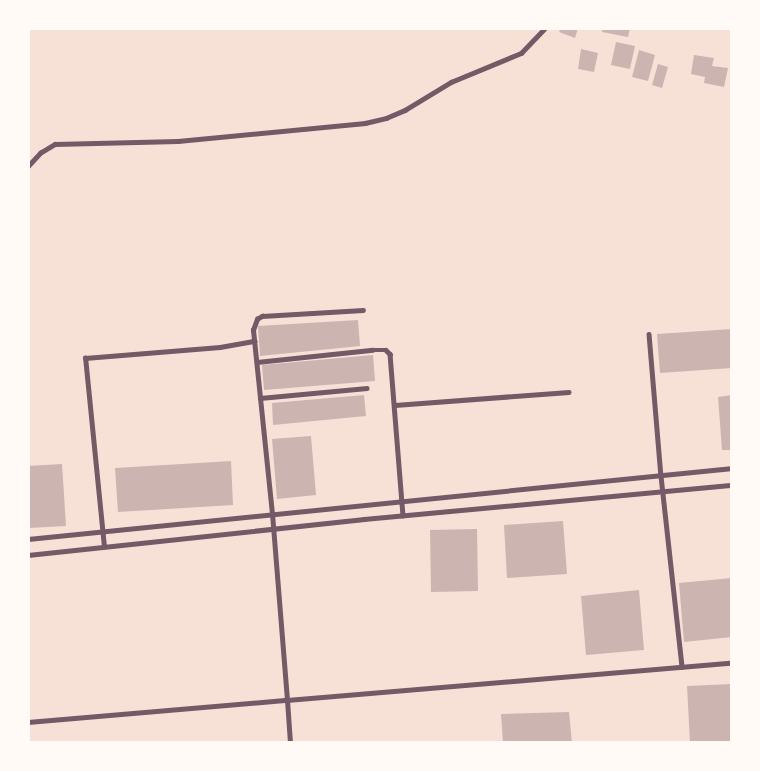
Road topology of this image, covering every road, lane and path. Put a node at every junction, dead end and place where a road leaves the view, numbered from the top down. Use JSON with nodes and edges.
{"nodes":[{"id":1,"x":544,"y":29,"type":"edge"},
{"id":2,"x":28,"y":166,"type":"edge"},
{"id":3,"x":363,"y":310,"type":"dead end"},
{"id":4,"x":649,"y":334,"type":"dead end"},
{"id":5,"x":254,"y":341,"type":"junction"},
{"id":6,"x":257,"y":362,"type":"junction"},
{"id":7,"x":367,"y":388,"type":"dead end"},
{"id":8,"x":569,"y":392,"type":"dead end"},
{"id":9,"x":260,"y":398,"type":"junction"},
{"id":10,"x":394,"y":405,"type":"junction"},
{"id":11,"x":732,"y":468,"type":"edge"},
{"id":12,"x":661,"y":476,"type":"junction"},
{"id":13,"x":732,"y":485,"type":"edge"},
{"id":14,"x":663,"y":492,"type":"junction"},
{"id":15,"x":403,"y":501,"type":"junction"},
{"id":16,"x":272,"y":514,"type":"junction"},
{"id":17,"x":403,"y":515,"type":"junction"},
{"id":18,"x":273,"y":530,"type":"junction"},
{"id":19,"x":103,"y":531,"type":"junction"},
{"id":20,"x":28,"y":538,"type":"edge"},
{"id":21,"x":104,"y":547,"type":"junction"},
{"id":22,"x":28,"y":555,"type":"edge"},
{"id":23,"x":732,"y":663,"type":"edge"},
{"id":24,"x":682,"y":667,"type":"junction"},
{"id":25,"x":287,"y":700,"type":"junction"},
{"id":26,"x":28,"y":722,"type":"edge"},
{"id":27,"x":290,"y":743,"type":"edge"}],
"edges":[{"from":1,"to":2,"type":"lane"},
{"from":3,"to":5,"type":"lane"},
{"from":4,"to":12,"type":"lane"},
{"from":5,"to":6,"type":"lane"},
{"from":5,"to":19,"type":"lane"},
{"from":6,"to":9,"type":"lane"},
{"from":6,"to":10,"type":"lane"},
{"from":7,"to":9,"type":"lane"},
{"from":8,"to":10,"type":"lane"},
{"from":9,"to":16,"type":"lane"},
{"from":10,"to":15,"type":"lane"},
{"from":11,"to":12,"type":"lane"},
{"from":12,"to":14,"type":"lane"},
{"from":12,"to":15,"type":"lane"},
{"from":13,"to":14,"type":"lane"},
{"from":14,"to":17,"type":"lane"},
{"from":14,"to":24,"type":"lane"},
{"from":15,"to":16,"type":"lane"},
{"from":15,"to":17,"type":"lane"},
{"from":16,"to":18,"type":"lane"},
{"from":16,"to":19,"type":"lane"},
{"from":17,"to":18,"type":"lane"},
{"from":18,"to":21,"type":"lane"},
{"from":18,"to":25,"type":"lane"},
{"from":19,"to":20,"type":"lane"},
{"from":19,"to":21,"type":"lane"},
{"from":21,"to":22,"type":"lane"},
{"from":23,"to":24,"type":"lane"},
{"from":24,"to":25,"type":"lane"},
{"from":25,"to":26,"type":"lane"},
{"from":25,"to":27,"type":"lane"}]}
